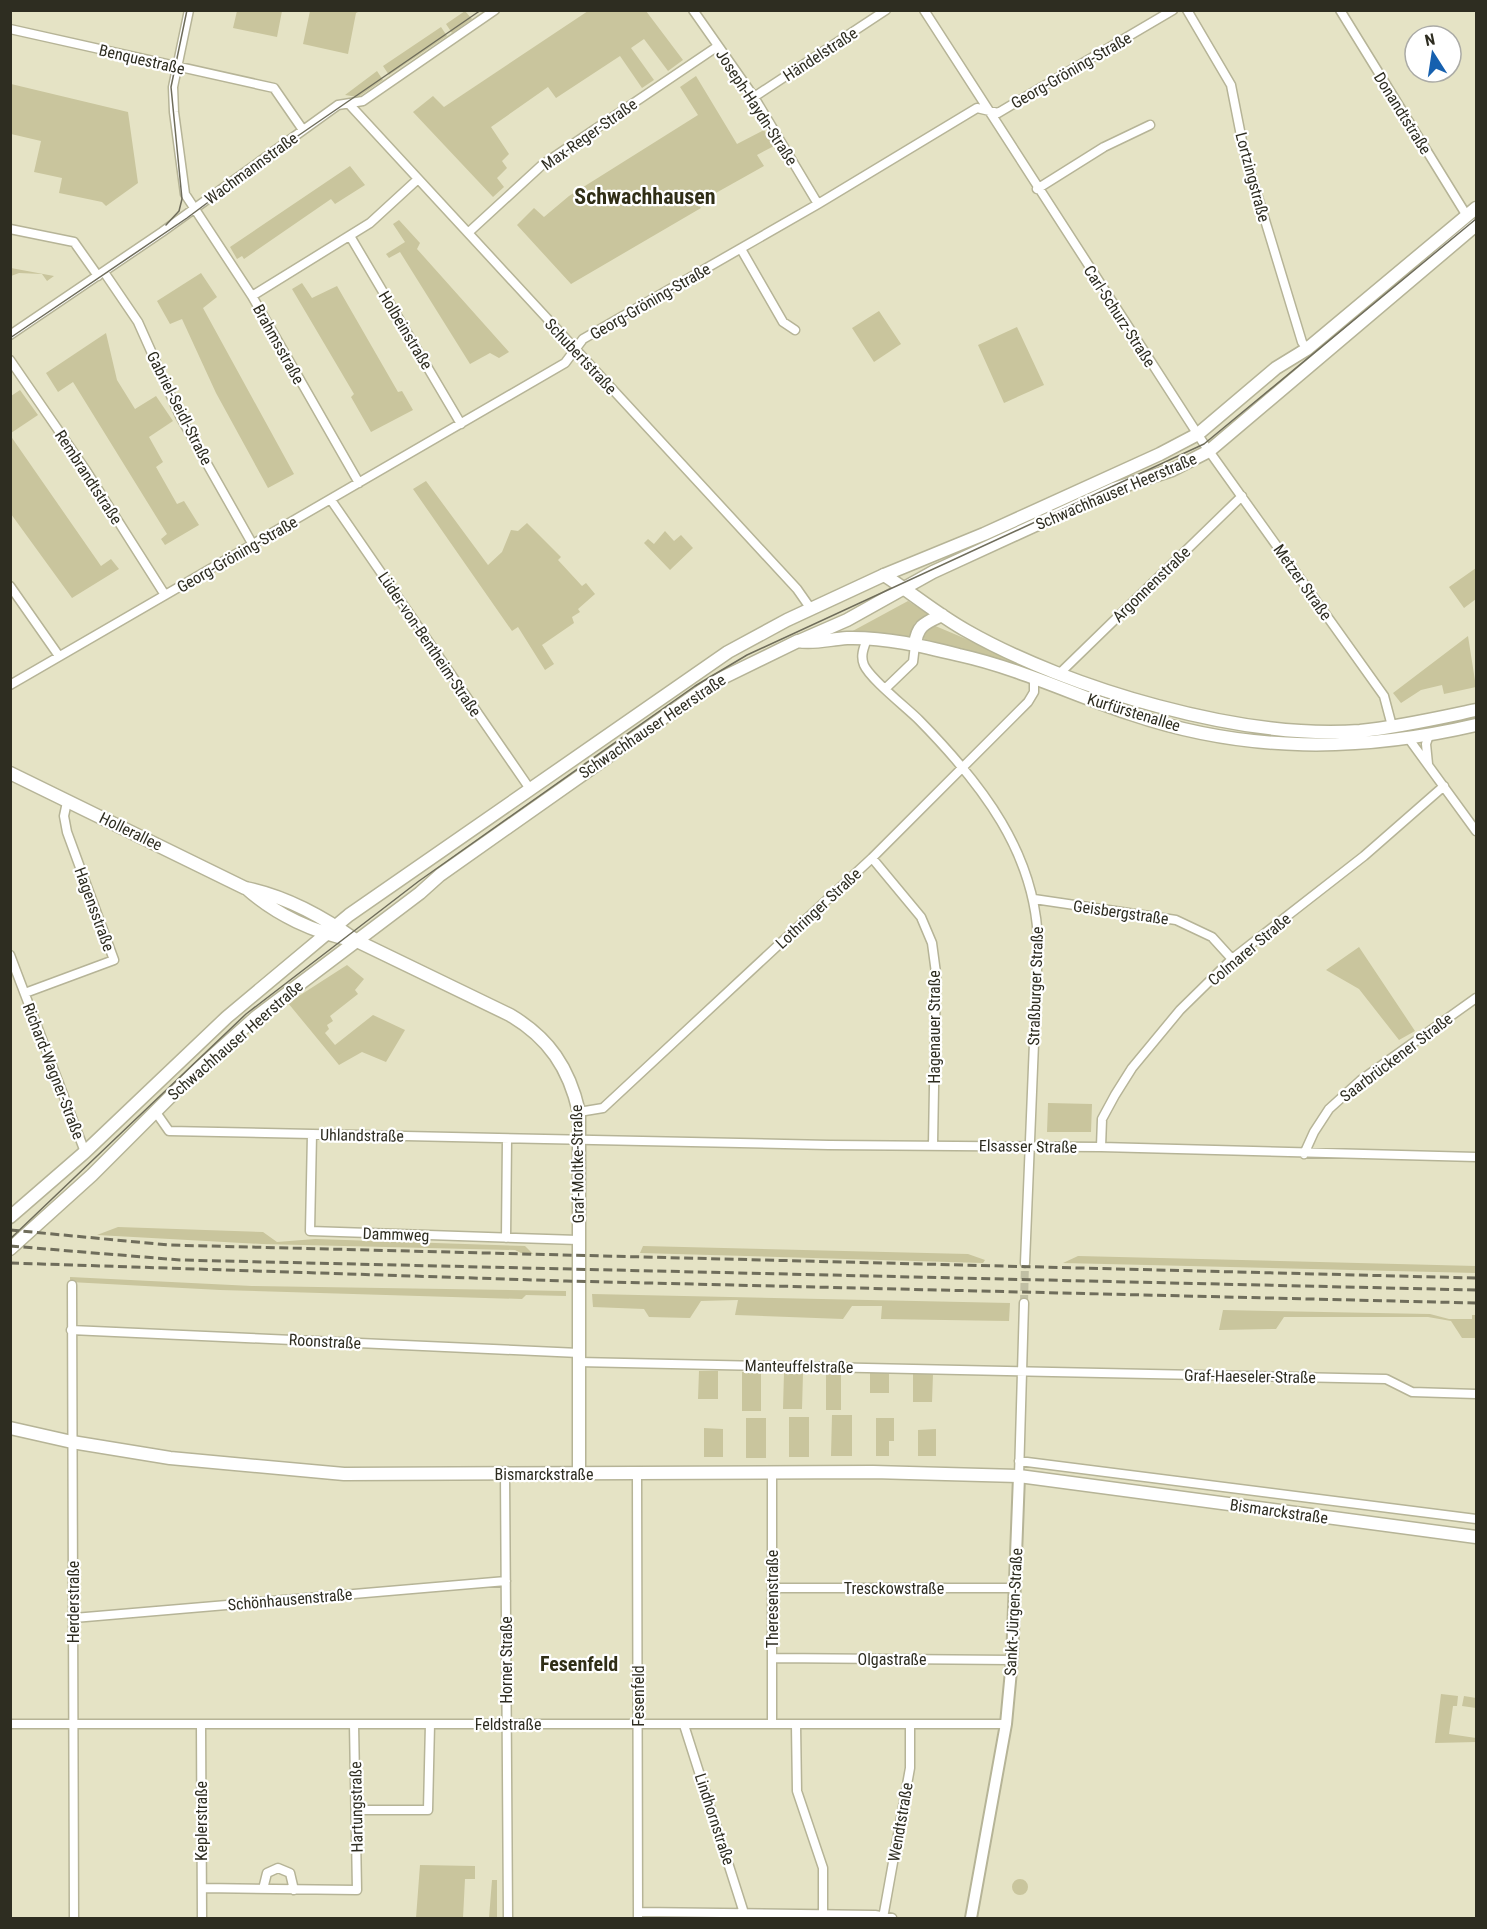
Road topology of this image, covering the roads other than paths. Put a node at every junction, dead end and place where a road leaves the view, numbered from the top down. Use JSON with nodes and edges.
{"nodes":[{"id":1,"x":189,"y":10,"type":"edge"},
{"id":2,"x":495,"y":10,"type":"edge"},
{"id":3,"x":693,"y":10,"type":"edge"},
{"id":4,"x":886,"y":10,"type":"edge"},
{"id":5,"x":924,"y":10,"type":"edge"},
{"id":6,"x":1173,"y":10,"type":"edge"},
{"id":7,"x":1187,"y":10,"type":"edge"},
{"id":8,"x":1340,"y":10,"type":"edge"},
{"id":9,"x":10,"y":29,"type":"edge"},
{"id":10,"x":718,"y":46,"type":"junction"},
{"id":11,"x":176,"y":67,"type":"junction"},
{"id":12,"x":754,"y":97,"type":"junction"},
{"id":13,"x":349,"y":104,"type":"junction"},
{"id":14,"x":987,"y":110,"type":"junction"},
{"id":15,"x":1150,"y":125,"type":"dead end"},
{"id":16,"x":303,"y":130,"type":"junction"},
{"id":17,"x":418,"y":179,"type":"junction"},
{"id":18,"x":1037,"y":189,"type":"junction"},
{"id":19,"x":818,"y":204,"type":"junction"},
{"id":20,"x":195,"y":209,"type":"junction"},
{"id":21,"x":1472,"y":212,"type":"edge"},
{"id":22,"x":1476,"y":228,"type":"edge"},
{"id":23,"x":10,"y":229,"type":"edge"},
{"id":24,"x":469,"y":232,"type":"junction"},
{"id":25,"x":350,"y":236,"type":"junction"},
{"id":26,"x":741,"y":249,"type":"junction"},
{"id":27,"x":101,"y":274,"type":"junction"},
{"id":28,"x":252,"y":296,"type":"junction"},
{"id":29,"x":795,"y":330,"type":"dead end"},
{"id":30,"x":10,"y":335,"type":"edge"},
{"id":31,"x":1307,"y":349,"type":"junction"},
{"id":32,"x":575,"y":351,"type":"junction"},
{"id":33,"x":10,"y":360,"type":"edge"},
{"id":34,"x":461,"y":424,"type":"junction"},
{"id":35,"x":1203,"y":442,"type":"junction"},
{"id":36,"x":359,"y":483,"type":"junction"},
{"id":37,"x":1242,"y":496,"type":"junction"},
{"id":38,"x":331,"y":500,"type":"junction"},
{"id":39,"x":253,"y":544,"type":"junction"},
{"id":40,"x":884,"y":575,"type":"junction"},
{"id":41,"x":10,"y":586,"type":"edge"},
{"id":42,"x":904,"y":589,"type":"junction"},
{"id":43,"x":165,"y":595,"type":"junction"},
{"id":44,"x":811,"y":609,"type":"junction"},
{"id":45,"x":942,"y":615,"type":"junction"},
{"id":46,"x":867,"y":639,"type":"junction"},
{"id":47,"x":798,"y":641,"type":"junction"},
{"id":48,"x":915,"y":645,"type":"junction"},
{"id":49,"x":59,"y":656,"type":"junction"},
{"id":50,"x":1060,"y":673,"type":"junction"},
{"id":51,"x":1034,"y":679,"type":"junction"},
{"id":52,"x":10,"y":685,"type":"edge"},
{"id":53,"x":886,"y":688,"type":"junction"},
{"id":54,"x":1476,"y":710,"type":"edge"},
{"id":55,"x":1476,"y":725,"type":"edge"},
{"id":56,"x":1392,"y":726,"type":"junction"},
{"id":57,"x":1429,"y":735,"type":"junction"},
{"id":58,"x":1409,"y":739,"type":"junction"},
{"id":59,"x":1428,"y":764,"type":"junction"},
{"id":60,"x":964,"y":769,"type":"junction"},
{"id":61,"x":12,"y":774,"type":"edge"},
{"id":62,"x":1444,"y":786,"type":"junction"},
{"id":63,"x":530,"y":789,"type":"junction"},
{"id":64,"x":67,"y":802,"type":"junction"},
{"id":65,"x":1476,"y":831,"type":"edge"},
{"id":66,"x":872,"y":858,"type":"junction"},
{"id":67,"x":245,"y":888,"type":"junction"},
{"id":68,"x":1034,"y":899,"type":"junction"},
{"id":69,"x":336,"y":926,"type":"junction"},
{"id":70,"x":324,"y":934,"type":"junction"},
{"id":71,"x":357,"y":941,"type":"junction"},
{"id":72,"x":10,"y":955,"type":"edge"},
{"id":73,"x":1232,"y":959,"type":"junction"},
{"id":74,"x":25,"y":993,"type":"junction"},
{"id":75,"x":1476,"y":998,"type":"edge"},
{"id":76,"x":154,"y":1111,"type":"junction"},
{"id":77,"x":579,"y":1112,"type":"junction"},
{"id":78,"x":312,"y":1134,"type":"junction"},
{"id":79,"x":507,"y":1139,"type":"junction"},
{"id":80,"x":579,"y":1140,"type":"junction"},
{"id":81,"x":933,"y":1145,"type":"junction"},
{"id":82,"x":1029,"y":1147,"type":"junction"},
{"id":83,"x":1101,"y":1147,"type":"junction"},
{"id":84,"x":85,"y":1152,"type":"junction"},
{"id":85,"x":1304,"y":1154,"type":"junction"},
{"id":86,"x":1476,"y":1157,"type":"edge"},
{"id":87,"x":11,"y":1214,"type":"edge"},
{"id":88,"x":506,"y":1238,"type":"junction"},
{"id":89,"x":578,"y":1240,"type":"junction"},
{"id":90,"x":10,"y":1249,"type":"edge"},
{"id":91,"x":1025,"y":1263,"type":"tunnel mouth"},
{"id":92,"x":72,"y":1285,"type":"dead end"},
{"id":93,"x":1023,"y":1303,"type":"tunnel mouth"},
{"id":94,"x":71,"y":1330,"type":"junction"},
{"id":95,"x":578,"y":1357,"type":"junction"},
{"id":96,"x":1021,"y":1371,"type":"junction"},
{"id":97,"x":1476,"y":1394,"type":"edge"},
{"id":98,"x":10,"y":1428,"type":"edge"},
{"id":99,"x":72,"y":1442,"type":"junction"},
{"id":100,"x":1019,"y":1461,"type":"junction"},
{"id":101,"x":1103,"y":1471,"type":"junction"},
{"id":102,"x":637,"y":1473,"type":"junction"},
{"id":103,"x":772,"y":1473,"type":"junction"},
{"id":104,"x":505,"y":1474,"type":"junction"},
{"id":105,"x":579,"y":1474,"type":"junction"},
{"id":106,"x":1019,"y":1476,"type":"junction"},
{"id":107,"x":1081,"y":1484,"type":"junction"},
{"id":108,"x":1476,"y":1519,"type":"edge"},
{"id":109,"x":1476,"y":1537,"type":"edge"},
{"id":110,"x":506,"y":1581,"type":"junction"},
{"id":111,"x":772,"y":1588,"type":"junction"},
{"id":112,"x":1015,"y":1588,"type":"junction"},
{"id":113,"x":74,"y":1618,"type":"junction"},
{"id":114,"x":773,"y":1658,"type":"junction"},
{"id":115,"x":1012,"y":1660,"type":"junction"},
{"id":116,"x":10,"y":1724,"type":"edge"},
{"id":117,"x":72,"y":1724,"type":"junction"},
{"id":118,"x":201,"y":1724,"type":"junction"},
{"id":119,"x":354,"y":1724,"type":"junction"},
{"id":120,"x":430,"y":1724,"type":"junction"},
{"id":121,"x":507,"y":1724,"type":"junction"},
{"id":122,"x":638,"y":1724,"type":"junction"},
{"id":123,"x":772,"y":1724,"type":"junction"},
{"id":124,"x":910,"y":1724,"type":"junction"},
{"id":125,"x":1006,"y":1724,"type":"junction"},
{"id":126,"x":684,"y":1725,"type":"junction"},
{"id":127,"x":796,"y":1725,"type":"junction"},
{"id":128,"x":356,"y":1810,"type":"junction"},
{"id":129,"x":202,"y":1888,"type":"junction"},
{"id":130,"x":264,"y":1889,"type":"junction"},
{"id":131,"x":294,"y":1890,"type":"junction"},
{"id":132,"x":744,"y":1913,"type":"junction"},
{"id":133,"x":823,"y":1914,"type":"junction"},
{"id":134,"x":638,"y":1915,"type":"edge"},
{"id":135,"x":74,"y":1918,"type":"edge"},
{"id":136,"x":202,"y":1918,"type":"edge"},
{"id":137,"x":508,"y":1918,"type":"edge"},
{"id":138,"x":886,"y":1918,"type":"edge"},
{"id":139,"x":971,"y":1918,"type":"edge"}],
"edges":[{"from":1,"to":11,"type":"street","name":"Brahmsstraße"},
{"from":2,"to":13,"type":"street","name":"Wachmannstraße"},
{"from":3,"to":10,"type":"street","name":"Joseph-Haydn-Straße"},
{"from":4,"to":12,"type":"street","name":"Händelstraße"},
{"from":5,"to":14,"type":"street","name":"Carl-Schurz-Straße"},
{"from":6,"to":14,"type":"street","name":"Georg-Gröning-Straße"},
{"from":7,"to":31,"type":"street","name":"Lortzingstraße"},
{"from":8,"to":21,"type":"street","name":"Donandtstraße"},
{"from":9,"to":11,"type":"street","name":"Benquestraße"},
{"from":10,"to":12,"type":"street","name":"Joseph-Haydn-Straße"},
{"from":10,"to":24,"type":"street","name":"Max-Reger-Straße"},
{"from":11,"to":16,"type":"street","name":"Benquestraße"},
{"from":11,"to":20,"type":"street","name":"Brahmsstraße"},
{"from":12,"to":19,"type":"street","name":"Joseph-Haydn-Straße"},
{"from":13,"to":16,"type":"street","name":"Wachmannstraße"},
{"from":13,"to":17,"type":"street","name":"Schubertstraße"},
{"from":14,"to":18,"type":"street","name":"Carl-Schurz-Straße"},
{"from":14,"to":19,"type":"street","name":"Georg-Gröning-Straße"},
{"from":15,"to":18,"type":"street"},
{"from":16,"to":20,"type":"street","name":"Wachmannstraße"},
{"from":17,"to":24,"type":"street","name":"Schubertstraße"},
{"from":17,"to":25,"type":"street"},
{"from":18,"to":35,"type":"street","name":"Carl-Schurz-Straße"},
{"from":19,"to":26,"type":"street","name":"Georg-Gröning-Straße"},
{"from":20,"to":27,"type":"street","name":"Wachmannstraße"},
{"from":20,"to":28,"type":"street","name":"Brahmsstraße"},
{"from":21,"to":31,"type":"main road","name":"Schwachhauser Heerstraße"},
{"from":22,"to":35,"type":"main road","name":"Schwachhauser Heerstraße"},
{"from":23,"to":27,"type":"street","name":"Gabriel-Seidl-Straße"},
{"from":24,"to":32,"type":"street","name":"Schubertstraße"},
{"from":25,"to":28,"type":"street"},
{"from":25,"to":34,"type":"street","name":"Holbeinstraße"},
{"from":26,"to":29,"type":"street"},
{"from":26,"to":32,"type":"street","name":"Georg-Gröning-Straße"},
{"from":27,"to":30,"type":"street","name":"Wachmannstraße"},
{"from":27,"to":39,"type":"street","name":"Gabriel-Seidl-Straße"},
{"from":28,"to":36,"type":"street","name":"Brahmsstraße"},
{"from":31,"to":35,"type":"main road","name":"Schwachhauser Heerstraße"},
{"from":32,"to":34,"type":"street","name":"Georg-Gröning-Straße"},
{"from":32,"to":44,"type":"street","name":"Schubertstraße"},
{"from":33,"to":43,"type":"street","name":"Rembrandtstraße"},
{"from":34,"to":36,"type":"street","name":"Georg-Gröning-Straße"},
{"from":35,"to":37,"type":"street","name":"Metzer Straße"},
{"from":35,"to":40,"type":"main road","name":"Schwachhauser Heerstraße"},
{"from":35,"to":42,"type":"main road","name":"Schwachhauser Heerstraße"},
{"from":36,"to":38,"type":"street","name":"Georg-Gröning-Straße"},
{"from":37,"to":50,"type":"street","name":"Argonnenstraße"},
{"from":37,"to":56,"type":"street","name":"Metzer Straße"},
{"from":38,"to":39,"type":"street","name":"Georg-Gröning-Straße"},
{"from":38,"to":63,"type":"street","name":"Lüder-von-Bentheim-Straße"},
{"from":39,"to":43,"type":"street","name":"Georg-Gröning-Straße"},
{"from":40,"to":42,"type":"main road","name":"Kurfürstenallee"},
{"from":40,"to":44,"type":"main road","name":"Schwachhauser Heerstraße"},
{"from":41,"to":49,"type":"street"},
{"from":42,"to":45,"type":"main road","name":"Kurfürstenallee"},
{"from":42,"to":47,"type":"main road","name":"Schwachhauser Heerstraße"},
{"from":43,"to":49,"type":"street","name":"Georg-Gröning-Straße"},
{"from":44,"to":63,"type":"main road","name":"Schwachhauser Heerstraße"},
{"from":45,"to":48,"type":"main road"},
{"from":45,"to":50,"type":"main road","name":"Kurfürstenallee"},
{"from":46,"to":47,"type":"main road","name":"Kurfürstenallee"},
{"from":46,"to":48,"type":"main road","name":"Kurfürstenallee"},
{"from":46,"to":53,"type":"street","name":"Straßburger Straße"},
{"from":47,"to":71,"type":"main road","name":"Schwachhauser Heerstraße"},
{"from":48,"to":51,"type":"main road","name":"Kurfürstenallee"},
{"from":48,"to":53,"type":"street"},
{"from":49,"to":52,"type":"street","name":"Georg-Gröning-Straße"},
{"from":50,"to":56,"type":"main road","name":"Kurfürstenallee"},
{"from":51,"to":58,"type":"main road","name":"Kurfürstenallee"},
{"from":51,"to":60,"type":"street","name":"Lothringer Straße"},
{"from":53,"to":60,"type":"street","name":"Straßburger Straße"},
{"from":54,"to":56,"type":"main road","name":"Kurfürstenallee"},
{"from":55,"to":57,"type":"main road","name":"Kurfürstenallee"},
{"from":57,"to":58,"type":"main road","name":"Kurfürstenallee"},
{"from":57,"to":59,"type":"street"},
{"from":58,"to":59,"type":"street"},
{"from":59,"to":62,"type":"street"},
{"from":60,"to":66,"type":"street","name":"Lothringer Straße"},
{"from":60,"to":68,"type":"street","name":"Straßburger Straße"},
{"from":61,"to":64,"type":"main road","name":"Hollerallee"},
{"from":62,"to":65,"type":"street"},
{"from":62,"to":73,"type":"street","name":"Colmarer Straße"},
{"from":63,"to":69,"type":"main road","name":"Schwachhauser Heerstraße"},
{"from":64,"to":67,"type":"main road","name":"Hollerallee"},
{"from":64,"to":74,"type":"street","name":"Hagensstraße"},
{"from":66,"to":77,"type":"street","name":"Lothringer Straße"},
{"from":66,"to":81,"type":"street","name":"Hagenauer Straße"},
{"from":67,"to":69,"type":"main road","name":"Hollerallee"},
{"from":67,"to":70,"type":"main road","name":"Hollerallee"},
{"from":68,"to":73,"type":"street","name":"Geisbergstraße"},
{"from":68,"to":82,"type":"street","name":"Straßburger Straße"},
{"from":69,"to":70,"type":"main road","name":"Schwachhauser Heerstraße"},
{"from":69,"to":71,"type":"main road","name":"Hollerallee"},
{"from":70,"to":71,"type":"main road","name":"Hollerallee"},
{"from":70,"to":84,"type":"main road","name":"Schwachhauser Heerstraße"},
{"from":71,"to":76,"type":"main road","name":"Schwachhauser Heerstraße"},
{"from":71,"to":77,"type":"main road","name":"Graf-Moltke-Straße"},
{"from":72,"to":74,"type":"street","name":"Richard-Wagner-Straße"},
{"from":73,"to":83,"type":"street","name":"Colmarer Straße"},
{"from":74,"to":84,"type":"street","name":"Richard-Wagner-Straße"},
{"from":75,"to":85,"type":"street","name":"Saarbrückener Straße"},
{"from":76,"to":78,"type":"street","name":"Uhlandstraße"},
{"from":76,"to":90,"type":"main road","name":"Schwachhauser Heerstraße"},
{"from":77,"to":80,"type":"main road","name":"Graf-Moltke-Straße"},
{"from":78,"to":79,"type":"street","name":"Uhlandstraße"},
{"from":78,"to":88,"type":"street","name":"Dammweg"},
{"from":79,"to":80,"type":"street","name":"Uhlandstraße"},
{"from":79,"to":88,"type":"street"},
{"from":80,"to":81,"type":"street","name":"Elsasser Straße"},
{"from":80,"to":89,"type":"main road","name":"Graf-Moltke-Straße"},
{"from":81,"to":82,"type":"street","name":"Elsasser Straße"},
{"from":82,"to":83,"type":"street","name":"Elsasser Straße"},
{"from":82,"to":91,"type":"street","name":"Straßburger Straße"},
{"from":83,"to":85,"type":"street","name":"Elsasser Straße"},
{"from":84,"to":87,"type":"main road","name":"Schwachhauser Heerstraße"},
{"from":85,"to":86,"type":"street","name":"Elsasser Straße"},
{"from":88,"to":89,"type":"street","name":"Dammweg"},
{"from":89,"to":95,"type":"main road","name":"Graf-Moltke-Straße"},
{"from":92,"to":94,"type":"street","name":"Herderstraße"},
{"from":93,"to":96,"type":"street","name":"Sankt-Jürgen-Straße"},
{"from":94,"to":95,"type":"street","name":"Roonstraße"},
{"from":94,"to":99,"type":"street","name":"Herderstraße"},
{"from":95,"to":96,"type":"street","name":"Manteuffelstraße"},
{"from":95,"to":105,"type":"main road","name":"Graf-Moltke-Straße"},
{"from":96,"to":97,"type":"street","name":"Graf-Haeseler-Straße"},
{"from":96,"to":100,"type":"street","name":"Sankt-Jürgen-Straße"},
{"from":98,"to":99,"type":"main road","name":"Bismarckstraße"},
{"from":99,"to":104,"type":"main road","name":"Bismarckstraße"},
{"from":99,"to":113,"type":"street","name":"Herderstraße"},
{"from":100,"to":101,"type":"street","name":"Bismarckstraße"},
{"from":100,"to":106,"type":"street","name":"Sankt-Jürgen-Straße"},
{"from":101,"to":107,"type":"street"},
{"from":101,"to":108,"type":"street","name":"Bismarckstraße"},
{"from":102,"to":103,"type":"main road","name":"Bismarckstraße"},
{"from":102,"to":105,"type":"main road","name":"Bismarckstraße"},
{"from":102,"to":122,"type":"street","name":"Fesenfeld"},
{"from":103,"to":106,"type":"main road","name":"Bismarckstraße"},
{"from":103,"to":111,"type":"street","name":"Theresenstraße"},
{"from":104,"to":105,"type":"main road","name":"Bismarckstraße"},
{"from":104,"to":110,"type":"street","name":"Horner Straße"},
{"from":106,"to":107,"type":"main road","name":"Bismarckstraße"},
{"from":106,"to":112,"type":"street","name":"Sankt-Jürgen-Straße"},
{"from":107,"to":109,"type":"main road","name":"Bismarckstraße"},
{"from":110,"to":113,"type":"street","name":"Schönhausenstraße"},
{"from":110,"to":121,"type":"street","name":"Horner Straße"},
{"from":111,"to":112,"type":"street","name":"Tresckowstraße"},
{"from":111,"to":114,"type":"street","name":"Theresenstraße"},
{"from":112,"to":115,"type":"street","name":"Sankt-Jürgen-Straße"},
{"from":113,"to":117,"type":"street","name":"Herderstraße"},
{"from":114,"to":115,"type":"street","name":"Olgastraße"},
{"from":114,"to":123,"type":"street","name":"Theresenstraße"},
{"from":115,"to":125,"type":"street","name":"Sankt-Jürgen-Straße"},
{"from":116,"to":117,"type":"street","name":"Feldstraße"},
{"from":117,"to":118,"type":"street","name":"Feldstraße"},
{"from":117,"to":135,"type":"street","name":"Herderstraße"},
{"from":118,"to":119,"type":"street","name":"Feldstraße"},
{"from":118,"to":129,"type":"street","name":"Keplerstraße"},
{"from":119,"to":120,"type":"street","name":"Feldstraße"},
{"from":119,"to":128,"type":"street","name":"Hartungstraße"},
{"from":120,"to":121,"type":"street","name":"Feldstraße"},
{"from":120,"to":128,"type":"street"},
{"from":121,"to":122,"type":"street","name":"Feldstraße"},
{"from":121,"to":137,"type":"street","name":"Horner Straße"},
{"from":122,"to":126,"type":"street","name":"Feldstraße"},
{"from":122,"to":134,"type":"street","name":"Fesenfeld"},
{"from":123,"to":126,"type":"street","name":"Feldstraße"},
{"from":123,"to":127,"type":"street","name":"Feldstraße"},
{"from":124,"to":125,"type":"street","name":"Feldstraße"},
{"from":124,"to":127,"type":"street","name":"Feldstraße"},
{"from":124,"to":138,"type":"street","name":"Wendtstraße"},
{"from":125,"to":139,"type":"street","name":"Sankt-Jürgen-Straße"},
{"from":126,"to":132,"type":"street","name":"Lindhornstraße"},
{"from":127,"to":133,"type":"street"},
{"from":128,"to":131,"type":"street","name":"Hartungstraße"},
{"from":129,"to":130,"type":"street"},
{"from":129,"to":136,"type":"street","name":"Keplerstraße"},
{"from":130,"to":131,"type":"street"},
{"from":130,"to":131,"type":"street"},
{"from":132,"to":133,"type":"street"},
{"from":132,"to":134,"type":"street"},
{"from":133,"to":138,"type":"street"}]}
